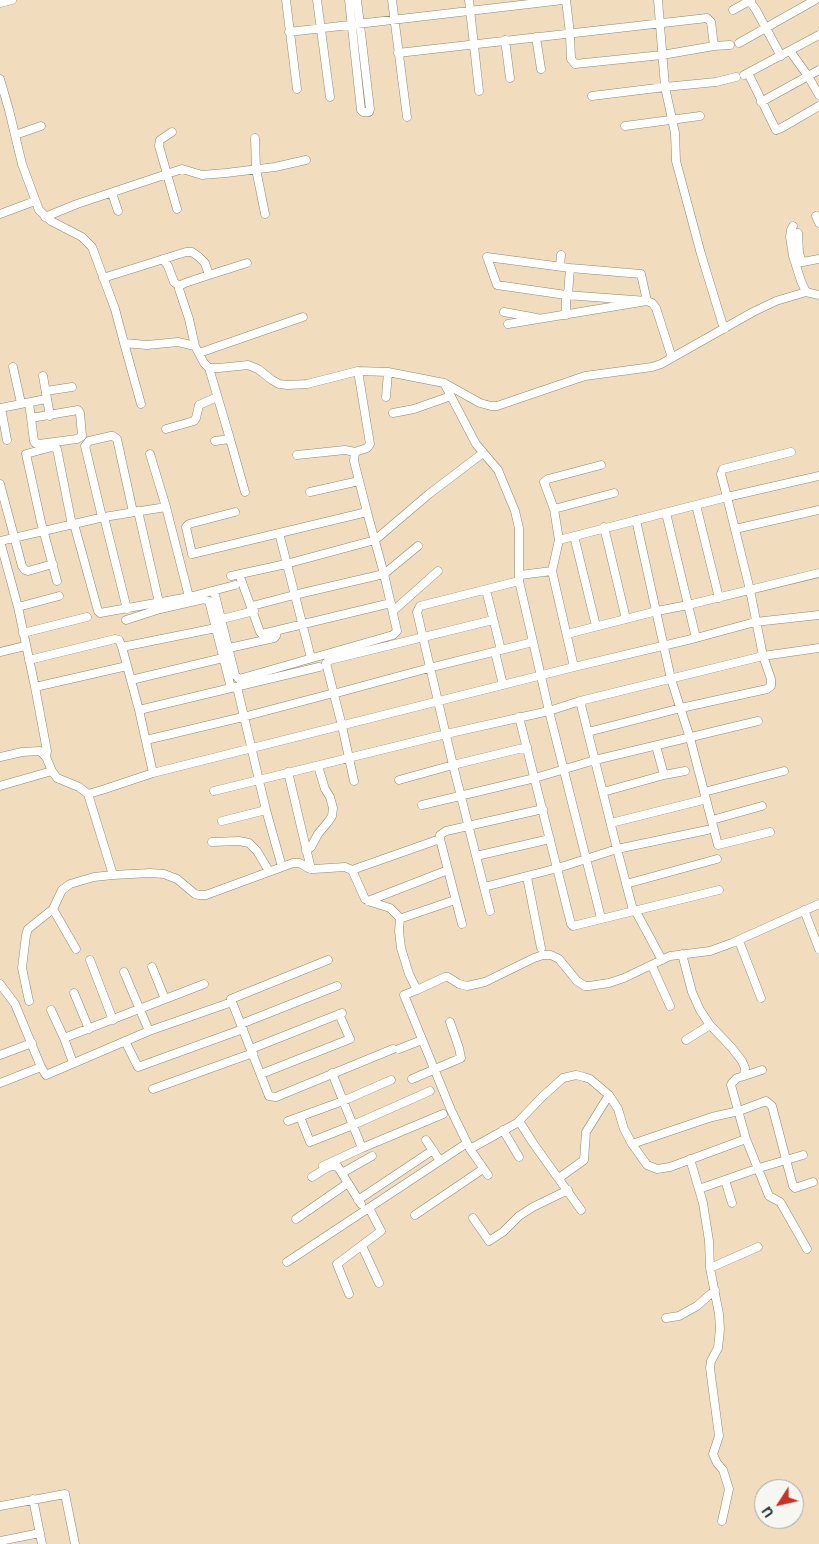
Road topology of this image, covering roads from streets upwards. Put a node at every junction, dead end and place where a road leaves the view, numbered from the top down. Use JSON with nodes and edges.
{"nodes":[{"id":1,"x":12,"y":0,"type":"edge"},
{"id":2,"x":286,"y":0,"type":"edge"},
{"id":3,"x":317,"y":0,"type":"edge"},
{"id":4,"x":349,"y":0,"type":"edge"},
{"id":5,"x":358,"y":0,"type":"edge"},
{"id":6,"x":392,"y":0,"type":"edge"},
{"id":7,"x":468,"y":0,"type":"edge"},
{"id":8,"x":564,"y":0,"type":"edge"},
{"id":9,"x":658,"y":0,"type":"edge"},
{"id":10,"x":750,"y":0,"type":"edge"},
{"id":11,"x":815,"y":0,"type":"edge"},
{"id":12,"x":0,"y":3,"type":"edge"},
{"id":13,"x":733,"y":10,"type":"dead end"},
{"id":14,"x":469,"y":12,"type":"junction"},
{"id":15,"x":393,"y":19,"type":"junction"},
{"id":16,"x":356,"y":23,"type":"junction"},
{"id":17,"x":660,"y":23,"type":"junction"},
{"id":18,"x":320,"y":27,"type":"junction"},
{"id":19,"x":766,"y":28,"type":"junction"},
{"id":20,"x":289,"y":32,"type":"junction"},
{"id":21,"x":570,"y":34,"type":"junction"},
{"id":22,"x":819,"y":35,"type":"edge"},
{"id":23,"x":536,"y":37,"type":"junction"},
{"id":24,"x":505,"y":40,"type":"junction"},
{"id":25,"x":739,"y":43,"type":"dead end"},
{"id":26,"x":473,"y":44,"type":"junction"},
{"id":27,"x":730,"y":45,"type":"dead end"},
{"id":28,"x":714,"y":46,"type":"junction"},
{"id":29,"x":790,"y":51,"type":"junction"},
{"id":30,"x":398,"y":53,"type":"junction"},
{"id":31,"x":662,"y":55,"type":"junction"},
{"id":32,"x":781,"y":56,"type":"junction"},
{"id":33,"x":541,"y":70,"type":"dead end"},
{"id":34,"x":819,"y":70,"type":"edge"},
{"id":35,"x":742,"y":75,"type":"junction"},
{"id":36,"x":808,"y":76,"type":"junction"},
{"id":37,"x":510,"y":78,"type":"dead end"},
{"id":38,"x":0,"y":79,"type":"edge"},
{"id":39,"x":665,"y":87,"type":"junction"},
{"id":40,"x":296,"y":89,"type":"dead end"},
{"id":41,"x":364,"y":90,"type":"dead end"},
{"id":42,"x":479,"y":91,"type":"dead end"},
{"id":43,"x":819,"y":95,"type":"edge"},
{"id":44,"x":592,"y":96,"type":"dead end"},
{"id":45,"x":330,"y":97,"type":"dead end"},
{"id":46,"x":761,"y":102,"type":"junction"},
{"id":47,"x":819,"y":106,"type":"edge"},
{"id":48,"x":700,"y":116,"type":"dead end"},
{"id":49,"x":407,"y":117,"type":"dead end"},
{"id":50,"x":672,"y":120,"type":"junction"},
{"id":51,"x":41,"y":126,"type":"dead end"},
{"id":52,"x":625,"y":126,"type":"dead end"},
{"id":53,"x":172,"y":132,"type":"dead end"},
{"id":54,"x":15,"y":136,"type":"junction"},
{"id":55,"x":255,"y":138,"type":"dead end"},
{"id":56,"x":306,"y":160,"type":"dead end"},
{"id":57,"x":256,"y":169,"type":"junction"},
{"id":58,"x":167,"y":173,"type":"junction"},
{"id":59,"x":112,"y":193,"type":"junction"},
{"id":60,"x":35,"y":201,"type":"junction"},
{"id":61,"x":177,"y":209,"type":"dead end"},
{"id":62,"x":118,"y":211,"type":"dead end"},
{"id":63,"x":0,"y":214,"type":"edge"},
{"id":64,"x":265,"y":214,"type":"dead end"},
{"id":65,"x":45,"y":217,"type":"junction"},
{"id":66,"x":793,"y":226,"type":"dead end"},
{"id":67,"x":798,"y":233,"type":"dead end"},
{"id":68,"x":561,"y":255,"type":"dead end"},
{"id":69,"x":163,"y":259,"type":"junction"},
{"id":70,"x":819,"y":259,"type":"edge"},
{"id":71,"x":247,"y":263,"type":"dead end"},
{"id":72,"x":798,"y":263,"type":"junction"},
{"id":73,"x":560,"y":266,"type":"junction"},
{"id":74,"x":570,"y":268,"type":"junction"},
{"id":75,"x":209,"y":275,"type":"junction"},
{"id":76,"x":104,"y":278,"type":"junction"},
{"id":77,"x":179,"y":286,"type":"junction"},
{"id":78,"x":806,"y":292,"type":"junction"},
{"id":79,"x":567,"y":295,"type":"junction"},
{"id":80,"x":819,"y":295,"type":"edge"},
{"id":81,"x":647,"y":301,"type":"junction"},
{"id":82,"x":504,"y":312,"type":"dead end"},
{"id":83,"x":566,"y":315,"type":"junction"},
{"id":84,"x":303,"y":317,"type":"dead end"},
{"id":85,"x":543,"y":319,"type":"junction"},
{"id":86,"x":508,"y":324,"type":"dead end"},
{"id":87,"x":724,"y":329,"type":"junction"},
{"id":88,"x":124,"y":343,"type":"junction"},
{"id":89,"x":197,"y":350,"type":"junction"},
{"id":90,"x":672,"y":358,"type":"junction"},
{"id":91,"x":13,"y":367,"type":"dead end"},
{"id":92,"x":209,"y":368,"type":"junction"},
{"id":93,"x":358,"y":371,"type":"junction"},
{"id":94,"x":388,"y":372,"type":"junction"},
{"id":95,"x":42,"y":376,"type":"dead end"},
{"id":96,"x":444,"y":383,"type":"junction"},
{"id":97,"x":72,"y":386,"type":"dead end"},
{"id":98,"x":46,"y":395,"type":"junction"},
{"id":99,"x":451,"y":396,"type":"junction"},
{"id":100,"x":217,"y":397,"type":"junction"},
{"id":101,"x":386,"y":397,"type":"dead end"},
{"id":102,"x":25,"y":403,"type":"junction"},
{"id":103,"x":141,"y":404,"type":"dead end"},
{"id":104,"x":1,"y":408,"type":"edge"},
{"id":105,"x":393,"y":413,"type":"dead end"},
{"id":106,"x":50,"y":416,"type":"junction"},
{"id":107,"x":31,"y":418,"type":"junction"},
{"id":108,"x":166,"y":429,"type":"dead end"},
{"id":109,"x":230,"y":439,"type":"junction"},
{"id":110,"x":7,"y":440,"type":"dead end"},
{"id":111,"x":215,"y":441,"type":"dead end"},
{"id":112,"x":355,"y":452,"type":"junction"},
{"id":113,"x":792,"y":452,"type":"dead end"},
{"id":114,"x":483,"y":453,"type":"junction"},
{"id":115,"x":150,"y":454,"type":"dead end"},
{"id":116,"x":297,"y":454,"type":"dead end"},
{"id":117,"x":601,"y":465,"type":"dead end"},
{"id":118,"x":819,"y":476,"type":"edge"},
{"id":119,"x":359,"y":481,"type":"junction"},
{"id":120,"x":0,"y":484,"type":"edge"},
{"id":121,"x":245,"y":492,"type":"dead end"},
{"id":122,"x":310,"y":492,"type":"dead end"},
{"id":123,"x":614,"y":493,"type":"dead end"},
{"id":124,"x":727,"y":497,"type":"junction"},
{"id":125,"x":696,"y":505,"type":"junction"},
{"id":126,"x":166,"y":507,"type":"junction"},
{"id":127,"x":554,"y":509,"type":"junction"},
{"id":128,"x":819,"y":510,"type":"edge"},
{"id":129,"x":135,"y":512,"type":"junction"},
{"id":130,"x":235,"y":512,"type":"dead end"},
{"id":131,"x":367,"y":512,"type":"junction"},
{"id":132,"x":666,"y":513,"type":"junction"},
{"id":133,"x":103,"y":517,"type":"junction"},
{"id":134,"x":636,"y":520,"type":"junction"},
{"id":135,"x":73,"y":524,"type":"junction"},
{"id":136,"x":604,"y":527,"type":"junction"},
{"id":137,"x":735,"y":529,"type":"junction"},
{"id":138,"x":44,"y":531,"type":"junction"},
{"id":139,"x":278,"y":533,"type":"junction"},
{"id":140,"x":574,"y":536,"type":"junction"},
{"id":141,"x":14,"y":538,"type":"junction"},
{"id":142,"x":375,"y":540,"type":"junction"},
{"id":143,"x":559,"y":540,"type":"junction"},
{"id":144,"x":418,"y":546,"type":"dead end"},
{"id":145,"x":53,"y":564,"type":"junction"},
{"id":146,"x":286,"y":564,"type":"junction"},
{"id":147,"x":438,"y":571,"type":"dead end"},
{"id":148,"x":552,"y":571,"type":"junction"},
{"id":149,"x":819,"y":573,"type":"edge"},
{"id":150,"x":384,"y":574,"type":"junction"},
{"id":151,"x":519,"y":578,"type":"junction"},
{"id":152,"x":57,"y":580,"type":"dead end"},
{"id":153,"x":235,"y":585,"type":"dead end"},
{"id":154,"x":486,"y":590,"type":"junction"},
{"id":155,"x":750,"y":590,"type":"junction"},
{"id":156,"x":214,"y":591,"type":"junction"},
{"id":157,"x":294,"y":594,"type":"junction"},
{"id":158,"x":59,"y":596,"type":"dead end"},
{"id":159,"x":189,"y":597,"type":"junction"},
{"id":160,"x":719,"y":598,"type":"junction"},
{"id":161,"x":159,"y":606,"type":"junction"},
{"id":162,"x":688,"y":606,"type":"junction"},
{"id":163,"x":18,"y":607,"type":"junction"},
{"id":164,"x":392,"y":607,"type":"junction"},
{"id":165,"x":127,"y":609,"type":"junction"},
{"id":166,"x":253,"y":609,"type":"junction"},
{"id":167,"x":656,"y":611,"type":"junction"},
{"id":168,"x":819,"y":615,"type":"edge"},
{"id":169,"x":87,"y":617,"type":"dead end"},
{"id":170,"x":222,"y":619,"type":"junction"},
{"id":171,"x":626,"y":619,"type":"junction"},
{"id":172,"x":126,"y":620,"type":"dead end"},
{"id":173,"x":493,"y":620,"type":"junction"},
{"id":174,"x":755,"y":622,"type":"junction"},
{"id":175,"x":302,"y":625,"type":"junction"},
{"id":176,"x":596,"y":626,"type":"junction"},
{"id":177,"x":216,"y":628,"type":"junction"},
{"id":178,"x":275,"y":632,"type":"junction"},
{"id":179,"x":23,"y":633,"type":"junction"},
{"id":180,"x":567,"y":634,"type":"junction"},
{"id":181,"x":696,"y":638,"type":"junction"},
{"id":182,"x":422,"y":639,"type":"junction"},
{"id":183,"x":533,"y":642,"type":"junction"},
{"id":184,"x":25,"y":646,"type":"junction"},
{"id":185,"x":665,"y":646,"type":"junction"},
{"id":186,"x":122,"y":647,"type":"junction"},
{"id":187,"x":819,"y":648,"type":"edge"},
{"id":188,"x":498,"y":651,"type":"junction"},
{"id":189,"x":0,"y":652,"type":"edge"},
{"id":190,"x":226,"y":654,"type":"junction"},
{"id":191,"x":763,"y":656,"type":"junction"},
{"id":192,"x":311,"y":658,"type":"junction"},
{"id":193,"x":28,"y":660,"type":"junction"},
{"id":194,"x":127,"y":666,"type":"junction"},
{"id":195,"x":319,"y":667,"type":"dead end"},
{"id":196,"x":574,"y":667,"type":"junction"},
{"id":197,"x":429,"y":668,"type":"junction"},
{"id":198,"x":541,"y":676,"type":"junction"},
{"id":199,"x":671,"y":679,"type":"junction"},
{"id":200,"x":131,"y":680,"type":"junction"},
{"id":201,"x":503,"y":685,"type":"junction"},
{"id":202,"x":35,"y":687,"type":"junction"},
{"id":203,"x":234,"y":688,"type":"junction"},
{"id":204,"x":332,"y":694,"type":"junction"},
{"id":205,"x":439,"y":701,"type":"junction"},
{"id":206,"x":580,"y":701,"type":"junction"},
{"id":207,"x":681,"y":708,"type":"junction"},
{"id":208,"x":139,"y":710,"type":"junction"},
{"id":209,"x":549,"y":711,"type":"junction"},
{"id":210,"x":243,"y":717,"type":"junction"},
{"id":211,"x":519,"y":718,"type":"junction"},
{"id":212,"x":758,"y":721,"type":"dead end"},
{"id":213,"x":342,"y":726,"type":"junction"},
{"id":214,"x":588,"y":732,"type":"junction"},
{"id":215,"x":446,"y":734,"type":"junction"},
{"id":216,"x":690,"y":738,"type":"junction"},
{"id":217,"x":146,"y":740,"type":"junction"},
{"id":218,"x":656,"y":746,"type":"junction"},
{"id":219,"x":527,"y":748,"type":"junction"},
{"id":220,"x":250,"y":749,"type":"junction"},
{"id":221,"x":46,"y":756,"type":"junction"},
{"id":222,"x":0,"y":757,"type":"edge"},
{"id":223,"x":349,"y":758,"type":"junction"},
{"id":224,"x":595,"y":760,"type":"junction"},
{"id":225,"x":453,"y":765,"type":"junction"},
{"id":226,"x":318,"y":766,"type":"junction"},
{"id":227,"x":564,"y":769,"type":"junction"},
{"id":228,"x":52,"y":771,"type":"junction"},
{"id":229,"x":685,"y":771,"type":"dead end"},
{"id":230,"x":784,"y":771,"type":"dead end"},
{"id":231,"x":288,"y":772,"type":"junction"},
{"id":232,"x":153,"y":773,"type":"junction"},
{"id":233,"x":664,"y":775,"type":"junction"},
{"id":234,"x":535,"y":778,"type":"junction"},
{"id":235,"x":259,"y":779,"type":"junction"},
{"id":236,"x":399,"y":780,"type":"dead end"},
{"id":237,"x":354,"y":781,"type":"dead end"},
{"id":238,"x":0,"y":786,"type":"edge"},
{"id":239,"x":214,"y":791,"type":"dead end"},
{"id":240,"x":602,"y":792,"type":"junction"},
{"id":241,"x":88,"y":794,"type":"junction"},
{"id":242,"x":461,"y":796,"type":"junction"},
{"id":243,"x":704,"y":796,"type":"junction"},
{"id":244,"x":422,"y":805,"type":"dead end"},
{"id":245,"x":762,"y":806,"type":"dead end"},
{"id":246,"x":543,"y":809,"type":"junction"},
{"id":247,"x":266,"y":810,"type":"junction"},
{"id":248,"x":712,"y":820,"type":"junction"},
{"id":249,"x":222,"y":821,"type":"dead end"},
{"id":250,"x":611,"y":823,"type":"junction"},
{"id":251,"x":468,"y":826,"type":"junction"},
{"id":252,"x":708,"y":830,"type":"dead end"},
{"id":253,"x":770,"y":832,"type":"dead end"},
{"id":254,"x":440,"y":839,"type":"junction"},
{"id":255,"x":550,"y":839,"type":"junction"},
{"id":256,"x":212,"y":842,"type":"dead end"},
{"id":257,"x":617,"y":850,"type":"junction"},
{"id":258,"x":306,"y":851,"type":"junction"},
{"id":259,"x":476,"y":856,"type":"junction"},
{"id":260,"x":587,"y":859,"type":"junction"},
{"id":261,"x":717,"y":859,"type":"dead end"},
{"id":262,"x":282,"y":867,"type":"junction"},
{"id":263,"x":558,"y":868,"type":"junction"},
{"id":264,"x":311,"y":869,"type":"junction"},
{"id":265,"x":352,"y":870,"type":"junction"},
{"id":266,"x":448,"y":870,"type":"junction"},
{"id":267,"x":268,"y":871,"type":"junction"},
{"id":268,"x":113,"y":875,"type":"junction"},
{"id":269,"x":526,"y":877,"type":"junction"},
{"id":270,"x":626,"y":884,"type":"junction"},
{"id":271,"x":484,"y":887,"type":"junction"},
{"id":272,"x":719,"y":890,"type":"dead end"},
{"id":273,"x":455,"y":900,"type":"junction"},
{"id":274,"x":368,"y":901,"type":"junction"},
{"id":275,"x":819,"y":904,"type":"edge"},
{"id":276,"x":53,"y":909,"type":"junction"},
{"id":277,"x":634,"y":910,"type":"junction"},
{"id":278,"x":804,"y":910,"type":"junction"},
{"id":279,"x":490,"y":912,"type":"dead end"},
{"id":280,"x":400,"y":918,"type":"junction"},
{"id":281,"x":601,"y":918,"type":"junction"},
{"id":282,"x":462,"y":924,"type":"dead end"},
{"id":283,"x":739,"y":940,"type":"junction"},
{"id":284,"x":76,"y":948,"type":"dead end"},
{"id":285,"x":541,"y":948,"type":"dead end"},
{"id":286,"x":819,"y":949,"type":"edge"},
{"id":287,"x":682,"y":954,"type":"junction"},
{"id":288,"x":90,"y":960,"type":"dead end"},
{"id":289,"x":328,"y":960,"type":"dead end"},
{"id":290,"x":662,"y":960,"type":"junction"},
{"id":291,"x":652,"y":966,"type":"junction"},
{"id":292,"x":152,"y":967,"type":"dead end"},
{"id":293,"x":124,"y":972,"type":"dead end"},
{"id":294,"x":0,"y":984,"type":"edge"},
{"id":295,"x":204,"y":984,"type":"dead end"},
{"id":296,"x":337,"y":986,"type":"dead end"},
{"id":297,"x":417,"y":990,"type":"junction"},
{"id":298,"x":74,"y":993,"type":"dead end"},
{"id":299,"x":761,"y":998,"type":"dead end"},
{"id":300,"x":165,"y":999,"type":"junction"},
{"id":301,"x":29,"y":1001,"type":"dead end"},
{"id":302,"x":232,"y":1002,"type":"junction"},
{"id":303,"x":670,"y":1006,"type":"dead end"},
{"id":304,"x":50,"y":1010,"type":"dead end"},
{"id":305,"x":140,"y":1010,"type":"junction"},
{"id":306,"x":113,"y":1020,"type":"junction"},
{"id":307,"x":450,"y":1022,"type":"dead end"},
{"id":308,"x":710,"y":1025,"type":"junction"},
{"id":309,"x":242,"y":1026,"type":"junction"},
{"id":310,"x":89,"y":1029,"type":"junction"},
{"id":311,"x":149,"y":1031,"type":"junction"},
{"id":312,"x":64,"y":1038,"type":"junction"},
{"id":313,"x":422,"y":1040,"type":"junction"},
{"id":314,"x":686,"y":1040,"type":"dead end"},
{"id":315,"x":125,"y":1041,"type":"junction"},
{"id":316,"x":32,"y":1043,"type":"junction"},
{"id":317,"x":252,"y":1051,"type":"junction"},
{"id":318,"x":0,"y":1055,"type":"edge"},
{"id":319,"x":73,"y":1063,"type":"junction"},
{"id":320,"x":42,"y":1067,"type":"junction"},
{"id":321,"x":434,"y":1069,"type":"junction"},
{"id":322,"x":762,"y":1070,"type":"dead end"},
{"id":323,"x":332,"y":1073,"type":"junction"},
{"id":324,"x":261,"y":1074,"type":"junction"},
{"id":325,"x":744,"y":1076,"type":"junction"},
{"id":326,"x":412,"y":1079,"type":"dead end"},
{"id":327,"x":391,"y":1080,"type":"dead end"},
{"id":328,"x":0,"y":1084,"type":"edge"},
{"id":329,"x":152,"y":1089,"type":"dead end"},
{"id":330,"x":430,"y":1091,"type":"dead end"},
{"id":331,"x":609,"y":1095,"type":"junction"},
{"id":332,"x":343,"y":1101,"type":"junction"},
{"id":333,"x":739,"y":1111,"type":"junction"},
{"id":334,"x":443,"y":1114,"type":"dead end"},
{"id":335,"x":300,"y":1116,"type":"junction"},
{"id":336,"x":288,"y":1121,"type":"dead end"},
{"id":337,"x":517,"y":1123,"type":"dead end"},
{"id":338,"x":353,"y":1125,"type":"junction"},
{"id":339,"x":503,"y":1130,"type":"junction"},
{"id":340,"x":746,"y":1139,"type":"junction"},
{"id":341,"x":426,"y":1140,"type":"dead end"},
{"id":342,"x":632,"y":1144,"type":"junction"},
{"id":343,"x":469,"y":1146,"type":"junction"},
{"id":344,"x":362,"y":1148,"type":"junction"},
{"id":345,"x":433,"y":1150,"type":"junction"},
{"id":346,"x":803,"y":1154,"type":"dead end"},
{"id":347,"x":372,"y":1156,"type":"dead end"},
{"id":348,"x":519,"y":1157,"type":"dead end"},
{"id":349,"x":690,"y":1159,"type":"junction"},
{"id":350,"x":787,"y":1160,"type":"junction"},
{"id":351,"x":440,"y":1161,"type":"junction"},
{"id":352,"x":323,"y":1166,"type":"dead end"},
{"id":353,"x":759,"y":1168,"type":"junction"},
{"id":354,"x":342,"y":1173,"type":"junction"},
{"id":355,"x":312,"y":1177,"type":"dead end"},
{"id":356,"x":559,"y":1178,"type":"junction"},
{"id":357,"x":725,"y":1180,"type":"junction"},
{"id":358,"x":813,"y":1182,"type":"dead end"},
{"id":359,"x":348,"y":1183,"type":"junction"},
{"id":360,"x":699,"y":1189,"type":"junction"},
{"id":361,"x":568,"y":1190,"type":"junction"},
{"id":362,"x":358,"y":1200,"type":"junction"},
{"id":363,"x":732,"y":1202,"type":"dead end"},
{"id":364,"x":367,"y":1209,"type":"junction"},
{"id":365,"x":581,"y":1210,"type":"dead end"},
{"id":366,"x":415,"y":1215,"type":"dead end"},
{"id":367,"x":474,"y":1218,"type":"dead end"},
{"id":368,"x":296,"y":1219,"type":"dead end"},
{"id":369,"x":362,"y":1246,"type":"junction"},
{"id":370,"x":758,"y":1247,"type":"dead end"},
{"id":371,"x":807,"y":1250,"type":"dead end"},
{"id":372,"x":287,"y":1262,"type":"dead end"},
{"id":373,"x":710,"y":1268,"type":"junction"},
{"id":374,"x":379,"y":1283,"type":"dead end"},
{"id":375,"x":715,"y":1290,"type":"junction"},
{"id":376,"x":349,"y":1294,"type":"dead end"},
{"id":377,"x":666,"y":1318,"type":"dead end"},
{"id":378,"x":33,"y":1499,"type":"junction"},
{"id":379,"x":0,"y":1506,"type":"edge"},
{"id":380,"x":722,"y":1521,"type":"dead end"},
{"id":381,"x":40,"y":1533,"type":"junction"},
{"id":382,"x":0,"y":1541,"type":"edge"},
{"id":383,"x":52,"y":1542,"type":"dead end"},
{"id":384,"x":42,"y":1544,"type":"edge"},
{"id":385,"x":75,"y":1544,"type":"edge"}],
"edges":[{"from":1,"to":12,"type":"street"},
{"from":2,"to":20,"type":"street"},
{"from":3,"to":18,"type":"street"},
{"from":4,"to":16,"type":"street"},
{"from":5,"to":16,"type":"street"},
{"from":6,"to":15,"type":"street"},
{"from":7,"to":14,"type":"street"},
{"from":8,"to":14,"type":"street"},
{"from":8,"to":21,"type":"street"},
{"from":9,"to":17,"type":"street"},
{"from":10,"to":13,"type":"street"},
{"from":10,"to":19,"type":"street"},
{"from":11,"to":19,"type":"street"},
{"from":14,"to":15,"type":"street"},
{"from":14,"to":26,"type":"street"},
{"from":15,"to":16,"type":"street"},
{"from":15,"to":30,"type":"street"},
{"from":16,"to":18,"type":"street"},
{"from":16,"to":41,"type":"street"},
{"from":17,"to":21,"type":"street"},
{"from":17,"to":28,"type":"street"},
{"from":17,"to":31,"type":"street"},
{"from":18,"to":20,"type":"street"},
{"from":18,"to":45,"type":"street"},
{"from":19,"to":25,"type":"street"},
{"from":19,"to":32,"type":"street"},
{"from":20,"to":40,"type":"street"},
{"from":21,"to":23,"type":"street"},
{"from":21,"to":31,"type":"street"},
{"from":22,"to":29,"type":"street"},
{"from":23,"to":24,"type":"street"},
{"from":23,"to":33,"type":"street"},
{"from":24,"to":26,"type":"street"},
{"from":24,"to":37,"type":"street"},
{"from":26,"to":30,"type":"street"},
{"from":26,"to":42,"type":"street"},
{"from":27,"to":28,"type":"street"},
{"from":28,"to":31,"type":"street"},
{"from":29,"to":32,"type":"street"},
{"from":29,"to":36,"type":"street"},
{"from":30,"to":49,"type":"street"},
{"from":31,"to":39,"type":"street"},
{"from":32,"to":35,"type":"street"},
{"from":34,"to":36,"type":"street"},
{"from":35,"to":39,"type":"street"},
{"from":35,"to":46,"type":"street"},
{"from":36,"to":43,"type":"street"},
{"from":36,"to":46,"type":"street"},
{"from":38,"to":54,"type":"street"},
{"from":39,"to":44,"type":"street"},
{"from":39,"to":50,"type":"street"},
{"from":46,"to":47,"type":"street"},
{"from":48,"to":50,"type":"street"},
{"from":50,"to":52,"type":"street"},
{"from":50,"to":87,"type":"street"},
{"from":51,"to":54,"type":"street"},
{"from":53,"to":58,"type":"street"},
{"from":54,"to":60,"type":"street"},
{"from":55,"to":57,"type":"street"},
{"from":56,"to":57,"type":"street"},
{"from":57,"to":58,"type":"street"},
{"from":57,"to":64,"type":"street"},
{"from":58,"to":59,"type":"street"},
{"from":58,"to":61,"type":"street"},
{"from":59,"to":62,"type":"street"},
{"from":59,"to":65,"type":"street"},
{"from":60,"to":63,"type":"street"},
{"from":60,"to":65,"type":"street"},
{"from":65,"to":76,"type":"street"},
{"from":66,"to":72,"type":"street"},
{"from":67,"to":72,"type":"street"},
{"from":68,"to":73,"type":"street"},
{"from":69,"to":75,"type":"street"},
{"from":69,"to":76,"type":"street"},
{"from":69,"to":77,"type":"street"},
{"from":70,"to":72,"type":"street"},
{"from":71,"to":75,"type":"street"},
{"from":72,"to":78,"type":"street"},
{"from":73,"to":74,"type":"street"},
{"from":73,"to":79,"type":"street"},
{"from":74,"to":79,"type":"street"},
{"from":74,"to":81,"type":"street"},
{"from":75,"to":77,"type":"street"},
{"from":76,"to":88,"type":"street"},
{"from":77,"to":89,"type":"street"},
{"from":78,"to":80,"type":"street"},
{"from":78,"to":87,"type":"street"},
{"from":79,"to":81,"type":"street"},
{"from":79,"to":83,"type":"street"},
{"from":81,"to":83,"type":"street"},
{"from":81,"to":90,"type":"street"},
{"from":82,"to":85,"type":"street"},
{"from":83,"to":85,"type":"street"},
{"from":84,"to":89,"type":"street"},
{"from":85,"to":86,"type":"street"},
{"from":87,"to":90,"type":"street"},
{"from":88,"to":89,"type":"street"},
{"from":88,"to":103,"type":"street"},
{"from":89,"to":92,"type":"street"},
{"from":90,"to":96,"type":"street"},
{"from":91,"to":102,"type":"street"},
{"from":92,"to":93,"type":"street"},
{"from":92,"to":100,"type":"street"},
{"from":93,"to":94,"type":"street"},
{"from":93,"to":112,"type":"street"},
{"from":94,"to":96,"type":"street"},
{"from":94,"to":101,"type":"street"},
{"from":95,"to":98,"type":"street"},
{"from":96,"to":99,"type":"street"},
{"from":97,"to":98,"type":"street"},
{"from":98,"to":102,"type":"street"},
{"from":98,"to":106,"type":"street"},
{"from":99,"to":105,"type":"street"},
{"from":99,"to":114,"type":"street"},
{"from":100,"to":108,"type":"street"},
{"from":100,"to":109,"type":"street"},
{"from":102,"to":104,"type":"street"},
{"from":102,"to":107,"type":"street"},
{"from":104,"to":110,"type":"street"},
{"from":106,"to":107,"type":"street"},
{"from":106,"to":107,"type":"street"},
{"from":109,"to":111,"type":"street"},
{"from":109,"to":121,"type":"street"},
{"from":112,"to":116,"type":"street"},
{"from":112,"to":119,"type":"street"},
{"from":113,"to":124,"type":"street"},
{"from":114,"to":142,"type":"street"},
{"from":114,"to":151,"type":"street"},
{"from":115,"to":126,"type":"street"},
{"from":117,"to":127,"type":"street"},
{"from":118,"to":124,"type":"street"},
{"from":119,"to":122,"type":"street"},
{"from":119,"to":131,"type":"street"},
{"from":120,"to":141,"type":"street"},
{"from":123,"to":127,"type":"street"},
{"from":124,"to":125,"type":"street"},
{"from":124,"to":137,"type":"street"},
{"from":125,"to":132,"type":"street"},
{"from":125,"to":160,"type":"street"},
{"from":126,"to":129,"type":"street"},
{"from":126,"to":159,"type":"street"},
{"from":127,"to":143,"type":"street"},
{"from":128,"to":137,"type":"street"},
{"from":129,"to":133,"type":"street"},
{"from":129,"to":133,"type":"street"},
{"from":129,"to":161,"type":"street"},
{"from":130,"to":139,"type":"street"},
{"from":131,"to":139,"type":"street"},
{"from":131,"to":142,"type":"street"},
{"from":132,"to":134,"type":"street"},
{"from":132,"to":162,"type":"street"},
{"from":133,"to":135,"type":"street"},
{"from":133,"to":165,"type":"street"},
{"from":134,"to":136,"type":"street"},
{"from":134,"to":167,"type":"street"},
{"from":135,"to":138,"type":"street"},
{"from":135,"to":138,"type":"street"},
{"from":135,"to":165,"type":"street"},
{"from":136,"to":140,"type":"street"},
{"from":136,"to":171,"type":"street"},
{"from":137,"to":155,"type":"street"},
{"from":138,"to":141,"type":"street"},
{"from":138,"to":145,"type":"street"},
{"from":139,"to":146,"type":"street"},
{"from":140,"to":143,"type":"street"},
{"from":140,"to":176,"type":"street"},
{"from":141,"to":145,"type":"street"},
{"from":141,"to":163,"type":"street"},
{"from":142,"to":146,"type":"street"},
{"from":142,"to":150,"type":"street"},
{"from":143,"to":148,"type":"street"},
{"from":144,"to":150,"type":"street"},
{"from":145,"to":152,"type":"street"},
{"from":146,"to":157,"type":"street"},
{"from":146,"to":166,"type":"street"},
{"from":147,"to":164,"type":"street"},
{"from":148,"to":151,"type":"street"},
{"from":148,"to":180,"type":"street"},
{"from":149,"to":155,"type":"street"},
{"from":150,"to":157,"type":"street"},
{"from":150,"to":164,"type":"street"},
{"from":151,"to":154,"type":"street"},
{"from":151,"to":183,"type":"street"},
{"from":153,"to":156,"type":"street"},
{"from":154,"to":173,"type":"street"},
{"from":154,"to":182,"type":"street"},
{"from":155,"to":160,"type":"street"},
{"from":155,"to":174,"type":"street"},
{"from":156,"to":159,"type":"street"},
{"from":156,"to":170,"type":"street"},
{"from":157,"to":166,"type":"street"},
{"from":157,"to":175,"type":"street"},
{"from":158,"to":163,"type":"street"},
{"from":159,"to":161,"type":"street"},
{"from":160,"to":162,"type":"street"},
{"from":161,"to":165,"type":"street"},
{"from":161,"to":172,"type":"street"},
{"from":161,"to":177,"type":"street"},
{"from":162,"to":167,"type":"street"},
{"from":162,"to":181,"type":"street"},
{"from":163,"to":179,"type":"street"},
{"from":164,"to":175,"type":"street"},
{"from":164,"to":192,"type":"street"},
{"from":166,"to":170,"type":"street"},
{"from":166,"to":178,"type":"street"},
{"from":167,"to":171,"type":"street"},
{"from":167,"to":185,"type":"street"},
{"from":168,"to":174,"type":"street"},
{"from":169,"to":179,"type":"street"},
{"from":170,"to":190,"type":"street"},
{"from":171,"to":176,"type":"street"},
{"from":173,"to":182,"type":"street"},
{"from":173,"to":188,"type":"street"},
{"from":174,"to":181,"type":"street"},
{"from":174,"to":191,"type":"street"},
{"from":175,"to":178,"type":"street"},
{"from":175,"to":192,"type":"street"},
{"from":176,"to":180,"type":"street"},
{"from":177,"to":186,"type":"street"},
{"from":177,"to":190,"type":"street"},
{"from":178,"to":190,"type":"street"},
{"from":179,"to":184,"type":"street"},
{"from":180,"to":196,"type":"street"},
{"from":181,"to":185,"type":"street"},
{"from":182,"to":197,"type":"street"},
{"from":182,"to":204,"type":"street"},
{"from":183,"to":188,"type":"street"},
{"from":183,"to":198,"type":"street"},
{"from":184,"to":189,"type":"street"},
{"from":184,"to":193,"type":"street"},
{"from":185,"to":196,"type":"street"},
{"from":185,"to":199,"type":"street"},
{"from":186,"to":193,"type":"street"},
{"from":186,"to":194,"type":"street"},
{"from":187,"to":191,"type":"street"},
{"from":188,"to":197,"type":"street"},
{"from":188,"to":201,"type":"street"},
{"from":190,"to":192,"type":"street"},
{"from":190,"to":200,"type":"street"},
{"from":190,"to":203,"type":"street"},
{"from":191,"to":199,"type":"street"},
{"from":191,"to":207,"type":"street"},
{"from":193,"to":202,"type":"street"},
{"from":194,"to":200,"type":"street"},
{"from":194,"to":202,"type":"street"},
{"from":195,"to":203,"type":"street"},
{"from":196,"to":198,"type":"street"},
{"from":197,"to":204,"type":"street"},
{"from":197,"to":205,"type":"street"},
{"from":198,"to":201,"type":"street"},
{"from":198,"to":209,"type":"street"},
{"from":199,"to":206,"type":"street"},
{"from":199,"to":207,"type":"street"},
{"from":200,"to":208,"type":"street"},
{"from":201,"to":205,"type":"street"},
{"from":202,"to":221,"type":"street"},
{"from":203,"to":208,"type":"street"},
{"from":203,"to":210,"type":"street"},
{"from":204,"to":210,"type":"street"},
{"from":204,"to":213,"type":"street"},
{"from":205,"to":213,"type":"street"},
{"from":205,"to":215,"type":"street"},
{"from":206,"to":209,"type":"street"},
{"from":206,"to":214,"type":"street"},
{"from":207,"to":214,"type":"street"},
{"from":207,"to":216,"type":"street"},
{"from":208,"to":217,"type":"street"},
{"from":209,"to":211,"type":"street"},
{"from":209,"to":227,"type":"street"},
{"from":210,"to":217,"type":"street"},
{"from":210,"to":220,"type":"street"},
{"from":211,"to":215,"type":"street"},
{"from":211,"to":219,"type":"street"},
{"from":212,"to":216,"type":"street"},
{"from":213,"to":220,"type":"street"},
{"from":213,"to":223,"type":"street"},
{"from":214,"to":224,"type":"street"},
{"from":215,"to":223,"type":"street"},
{"from":215,"to":225,"type":"street"},
{"from":216,"to":218,"type":"street"},
{"from":216,"to":243,"type":"street"},
{"from":217,"to":232,"type":"street"},
{"from":218,"to":224,"type":"street"},
{"from":218,"to":233,"type":"street"},
{"from":219,"to":225,"type":"street"},
{"from":219,"to":234,"type":"street"},
{"from":220,"to":232,"type":"street"},
{"from":220,"to":235,"type":"street"},
{"from":221,"to":222,"type":"street"},
{"from":221,"to":228,"type":"street"},
{"from":223,"to":226,"type":"street"},
{"from":223,"to":237,"type":"street"},
{"from":224,"to":227,"type":"street"},
{"from":224,"to":240,"type":"street"},
{"from":225,"to":236,"type":"street"},
{"from":225,"to":242,"type":"street"},
{"from":226,"to":231,"type":"street"},
{"from":226,"to":258,"type":"street"},
{"from":227,"to":234,"type":"street"},
{"from":227,"to":260,"type":"street"},
{"from":228,"to":238,"type":"street"},
{"from":228,"to":241,"type":"street"},
{"from":229,"to":233,"type":"street"},
{"from":230,"to":243,"type":"street"},
{"from":231,"to":235,"type":"street"},
{"from":231,"to":258,"type":"street"},
{"from":232,"to":241,"type":"street"},
{"from":233,"to":240,"type":"street"},
{"from":234,"to":242,"type":"street"},
{"from":234,"to":246,"type":"street"},
{"from":235,"to":239,"type":"street"},
{"from":235,"to":247,"type":"street"},
{"from":240,"to":250,"type":"street"},
{"from":241,"to":268,"type":"street"},
{"from":242,"to":244,"type":"street"},
{"from":242,"to":251,"type":"street"},
{"from":243,"to":248,"type":"street"},
{"from":243,"to":250,"type":"street"},
{"from":245,"to":248,"type":"street"},
{"from":246,"to":251,"type":"street"},
{"from":246,"to":255,"type":"street"},
{"from":247,"to":249,"type":"street"},
{"from":247,"to":262,"type":"street"},
{"from":248,"to":253,"type":"street"},
{"from":250,"to":257,"type":"street"},
{"from":251,"to":254,"type":"street"},
{"from":251,"to":259,"type":"street"},
{"from":252,"to":257,"type":"street"},
{"from":254,"to":265,"type":"street"},
{"from":254,"to":266,"type":"street"},
{"from":255,"to":259,"type":"street"},
{"from":255,"to":263,"type":"street"},
{"from":256,"to":267,"type":"street"},
{"from":257,"to":260,"type":"street"},
{"from":257,"to":270,"type":"street"},
{"from":258,"to":264,"type":"street"},
{"from":259,"to":271,"type":"street"},
{"from":260,"to":263,"type":"street"},
{"from":260,"to":281,"type":"street"},
{"from":261,"to":270,"type":"street"},
{"from":262,"to":264,"type":"street"},
{"from":262,"to":267,"type":"street"},
{"from":263,"to":269,"type":"street"},
{"from":263,"to":281,"type":"street"},
{"from":264,"to":265,"type":"street"},
{"from":265,"to":274,"type":"street"},
{"from":266,"to":273,"type":"street"},
{"from":266,"to":274,"type":"street"},
{"from":267,"to":268,"type":"street"},
{"from":268,"to":276,"type":"street"},
{"from":269,"to":271,"type":"street"},
{"from":269,"to":285,"type":"street"},
{"from":270,"to":277,"type":"street"},
{"from":271,"to":279,"type":"street"},
{"from":272,"to":277,"type":"street"},
{"from":273,"to":280,"type":"street"},
{"from":273,"to":282,"type":"street"},
{"from":274,"to":280,"type":"street"},
{"from":275,"to":278,"type":"street"},
{"from":276,"to":284,"type":"street"},
{"from":276,"to":301,"type":"street"},
{"from":277,"to":281,"type":"street"},
{"from":277,"to":290,"type":"street"},
{"from":278,"to":283,"type":"street"},
{"from":278,"to":286,"type":"street"},
{"from":280,"to":297,"type":"street"},
{"from":283,"to":287,"type":"street"},
{"from":283,"to":299,"type":"street"},
{"from":287,"to":290,"type":"street"},
{"from":287,"to":308,"type":"street"},
{"from":288,"to":306,"type":"street"},
{"from":289,"to":302,"type":"street"},
{"from":290,"to":291,"type":"street"},
{"from":291,"to":297,"type":"street"},
{"from":291,"to":303,"type":"street"},
{"from":292,"to":300,"type":"street"},
{"from":293,"to":305,"type":"street"},
{"from":294,"to":316,"type":"street"},
{"from":295,"to":300,"type":"street"},
{"from":296,"to":309,"type":"street"},
{"from":297,"to":313,"type":"street"},
{"from":298,"to":310,"type":"street"},
{"from":300,"to":305,"type":"street"},
{"from":302,"to":309,"type":"street"},
{"from":302,"to":311,"type":"street"},
{"from":304,"to":312,"type":"street"},
{"from":305,"to":306,"type":"street"},
{"from":305,"to":311,"type":"street"},
{"from":306,"to":310,"type":"street"},
{"from":307,"to":321,"type":"street"},
{"from":308,"to":314,"type":"street"},
{"from":308,"to":325,"type":"street"},
{"from":309,"to":315,"type":"street"},
{"from":309,"to":317,"type":"street"},
{"from":310,"to":312,"type":"street"},
{"from":311,"to":315,"type":"street"},
{"from":312,"to":319,"type":"street"},
{"from":313,"to":321,"type":"street"},
{"from":313,"to":323,"type":"street"},
{"from":315,"to":319,"type":"street"},
{"from":316,"to":318,"type":"street"},
{"from":316,"to":320,"type":"street"},
{"from":317,"to":324,"type":"street"},
{"from":317,"to":324,"type":"street"},
{"from":317,"to":329,"type":"street"},
{"from":319,"to":320,"type":"street"},
{"from":320,"to":328,"type":"street"},
{"from":321,"to":326,"type":"street"},
{"from":321,"to":343,"type":"street"},
{"from":322,"to":325,"type":"street"},
{"from":323,"to":324,"type":"street"},
{"from":323,"to":332,"type":"street"},
{"from":325,"to":333,"type":"street"},
{"from":327,"to":332,"type":"street"},
{"from":330,"to":338,"type":"street"},
{"from":331,"to":342,"type":"street"},
{"from":331,"to":356,"type":"street"},
{"from":331,"to":356,"type":"street"},
{"from":332,"to":335,"type":"street"},
{"from":332,"to":338,"type":"street"},
{"from":333,"to":340,"type":"street"},
{"from":333,"to":342,"type":"street"},
{"from":333,"to":350,"type":"street"},
{"from":334,"to":344,"type":"street"},
{"from":335,"to":336,"type":"street"},
{"from":335,"to":338,"type":"street"},
{"from":337,"to":339,"type":"street"},
{"from":338,"to":344,"type":"street"},
{"from":339,"to":343,"type":"street"},
{"from":339,"to":348,"type":"street"},
{"from":340,"to":349,"type":"street"},
{"from":340,"to":353,"type":"street"},
{"from":341,"to":345,"type":"street"},
{"from":342,"to":349,"type":"street"},
{"from":343,"to":351,"type":"street"},
{"from":343,"to":366,"type":"street"},
{"from":344,"to":352,"type":"street"},
{"from":345,"to":351,"type":"street"},
{"from":345,"to":362,"type":"street"},
{"from":346,"to":350,"type":"street"},
{"from":347,"to":354,"type":"street"},
{"from":349,"to":360,"type":"street"},
{"from":350,"to":353,"type":"street"},
{"from":350,"to":358,"type":"street"},
{"from":351,"to":364,"type":"street"},
{"from":353,"to":357,"type":"street"},
{"from":353,"to":371,"type":"street"},
{"from":354,"to":355,"type":"street"},
{"from":354,"to":359,"type":"street"},
{"from":356,"to":361,"type":"street"},
{"from":357,"to":360,"type":"street"},
{"from":357,"to":363,"type":"street"},
{"from":359,"to":362,"type":"street"},
{"from":359,"to":368,"type":"street"},
{"from":360,"to":373,"type":"street"},
{"from":361,"to":365,"type":"street"},
{"from":361,"to":367,"type":"street"},
{"from":362,"to":364,"type":"street"},
{"from":364,"to":369,"type":"street"},
{"from":364,"to":372,"type":"street"},
{"from":369,"to":374,"type":"street"},
{"from":369,"to":376,"type":"street"},
{"from":370,"to":373,"type":"street"},
{"from":373,"to":375,"type":"street"},
{"from":375,"to":377,"type":"street"},
{"from":375,"to":380,"type":"street"},
{"from":378,"to":379,"type":"street"},
{"from":378,"to":381,"type":"street"},
{"from":378,"to":385,"type":"street"},
{"from":381,"to":382,"type":"street"},
{"from":381,"to":384,"type":"street"},
{"from":383,"to":384,"type":"street"}]}
